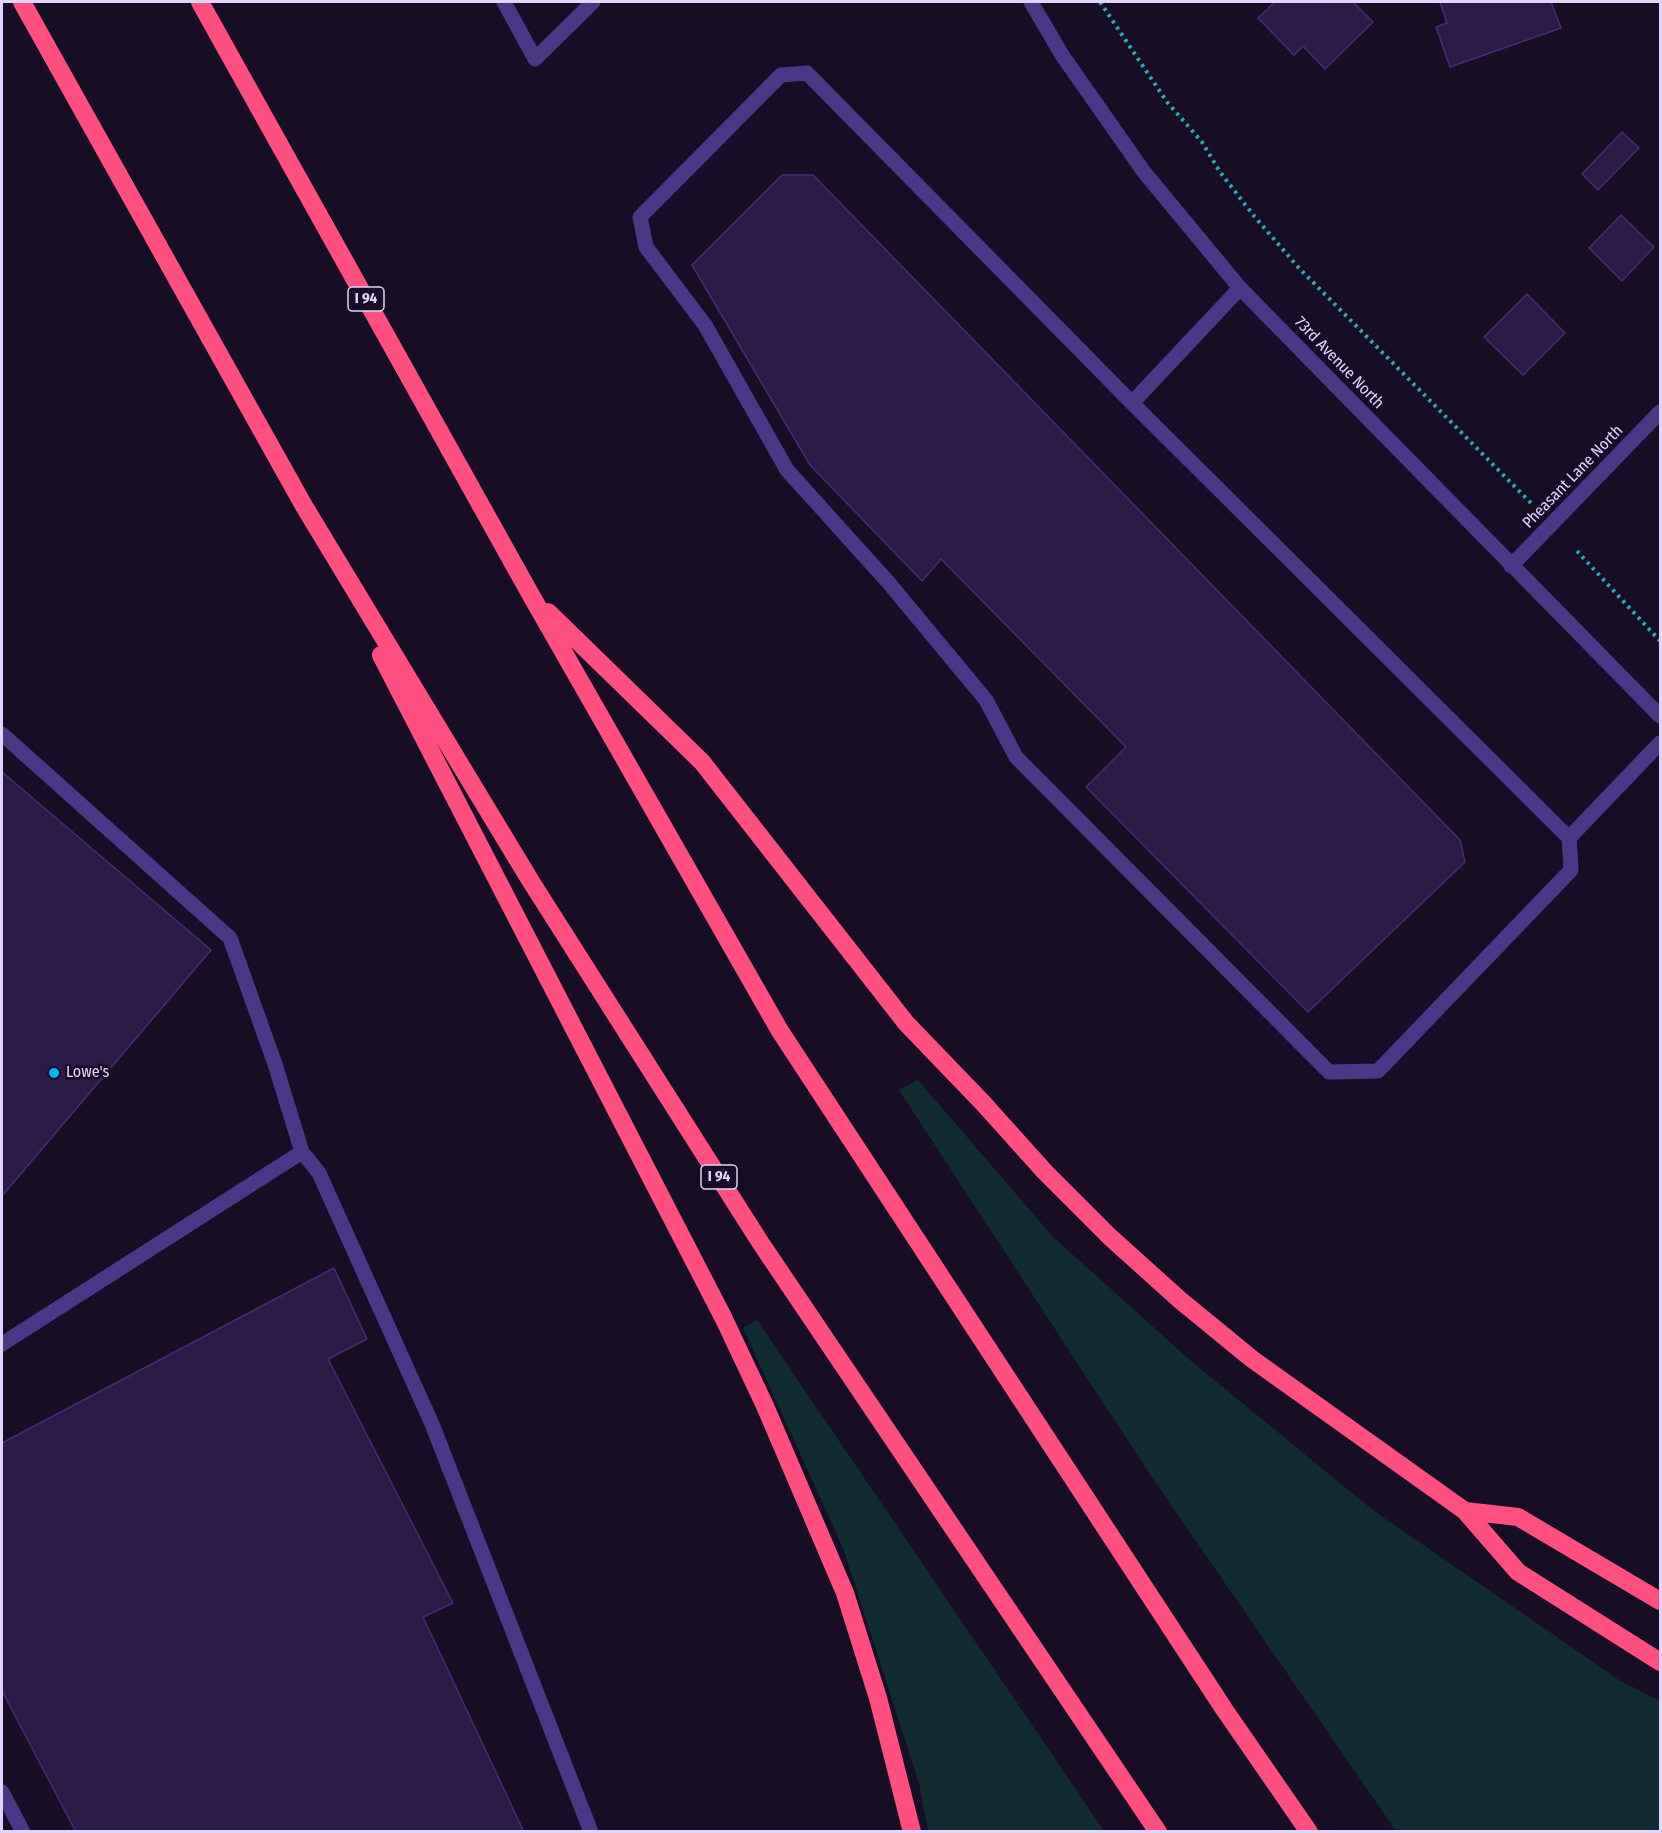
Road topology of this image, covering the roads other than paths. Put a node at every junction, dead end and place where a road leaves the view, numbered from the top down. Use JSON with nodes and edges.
{"nodes":[{"id":1,"x":22,"y":2,"type":"edge"},
{"id":2,"x":200,"y":2,"type":"edge"},
{"id":3,"x":504,"y":2,"type":"edge"},
{"id":4,"x":593,"y":2,"type":"edge"},
{"id":5,"x":1031,"y":2,"type":"edge"},
{"id":6,"x":1240,"y":288,"type":"junction"},
{"id":7,"x":1132,"y":403,"type":"junction"},
{"id":8,"x":1660,"y":412,"type":"edge"},
{"id":9,"x":304,"y":506,"type":"junction"},
{"id":10,"x":1511,"y":566,"type":"junction"},
{"id":11,"x":532,"y":597,"type":"junction"},
{"id":12,"x":1660,"y":716,"type":"edge"},
{"id":13,"x":2,"y":734,"type":"edge"},
{"id":14,"x":1660,"y":743,"type":"edge"},
{"id":15,"x":1569,"y":838,"type":"junction"},
{"id":16,"x":302,"y":1152,"type":"junction"},
{"id":17,"x":2,"y":1344,"type":"edge"},
{"id":18,"x":1466,"y":1511,"type":"junction"},
{"id":19,"x":1660,"y":1601,"type":"edge"},
{"id":20,"x":1660,"y":1662,"type":"edge"},
{"id":21,"x":2,"y":1792,"type":"edge"},
{"id":22,"x":23,"y":1832,"type":"edge"},
{"id":23,"x":591,"y":1832,"type":"edge"},
{"id":24,"x":912,"y":1832,"type":"edge"},
{"id":25,"x":1158,"y":1832,"type":"edge"},
{"id":26,"x":1309,"y":1832,"type":"edge"}],
"edges":[{"from":1,"to":9,"type":"highway","number":"I 94"},
{"from":2,"to":11,"type":"highway","number":"I 94"},
{"from":3,"to":4,"type":"street"},
{"from":5,"to":6,"type":"street","name":"73rd Avenue North"},
{"from":6,"to":7,"type":"street"},
{"from":6,"to":10,"type":"street","name":"73rd Avenue North"},
{"from":7,"to":15,"type":"street"},
{"from":7,"to":15,"type":"street"},
{"from":8,"to":10,"type":"street","name":"Pheasant Lane North"},
{"from":9,"to":24,"type":"highway"},
{"from":9,"to":25,"type":"highway","number":"I 94"},
{"from":10,"to":12,"type":"street","name":"73rd Avenue North"},
{"from":11,"to":18,"type":"highway"},
{"from":11,"to":26,"type":"highway","number":"I 94"},
{"from":13,"to":16,"type":"street"},
{"from":14,"to":15,"type":"street"},
{"from":16,"to":17,"type":"street"},
{"from":16,"to":23,"type":"street"},
{"from":18,"to":19,"type":"highway"},
{"from":18,"to":20,"type":"highway"},
{"from":21,"to":22,"type":"street"}]}
